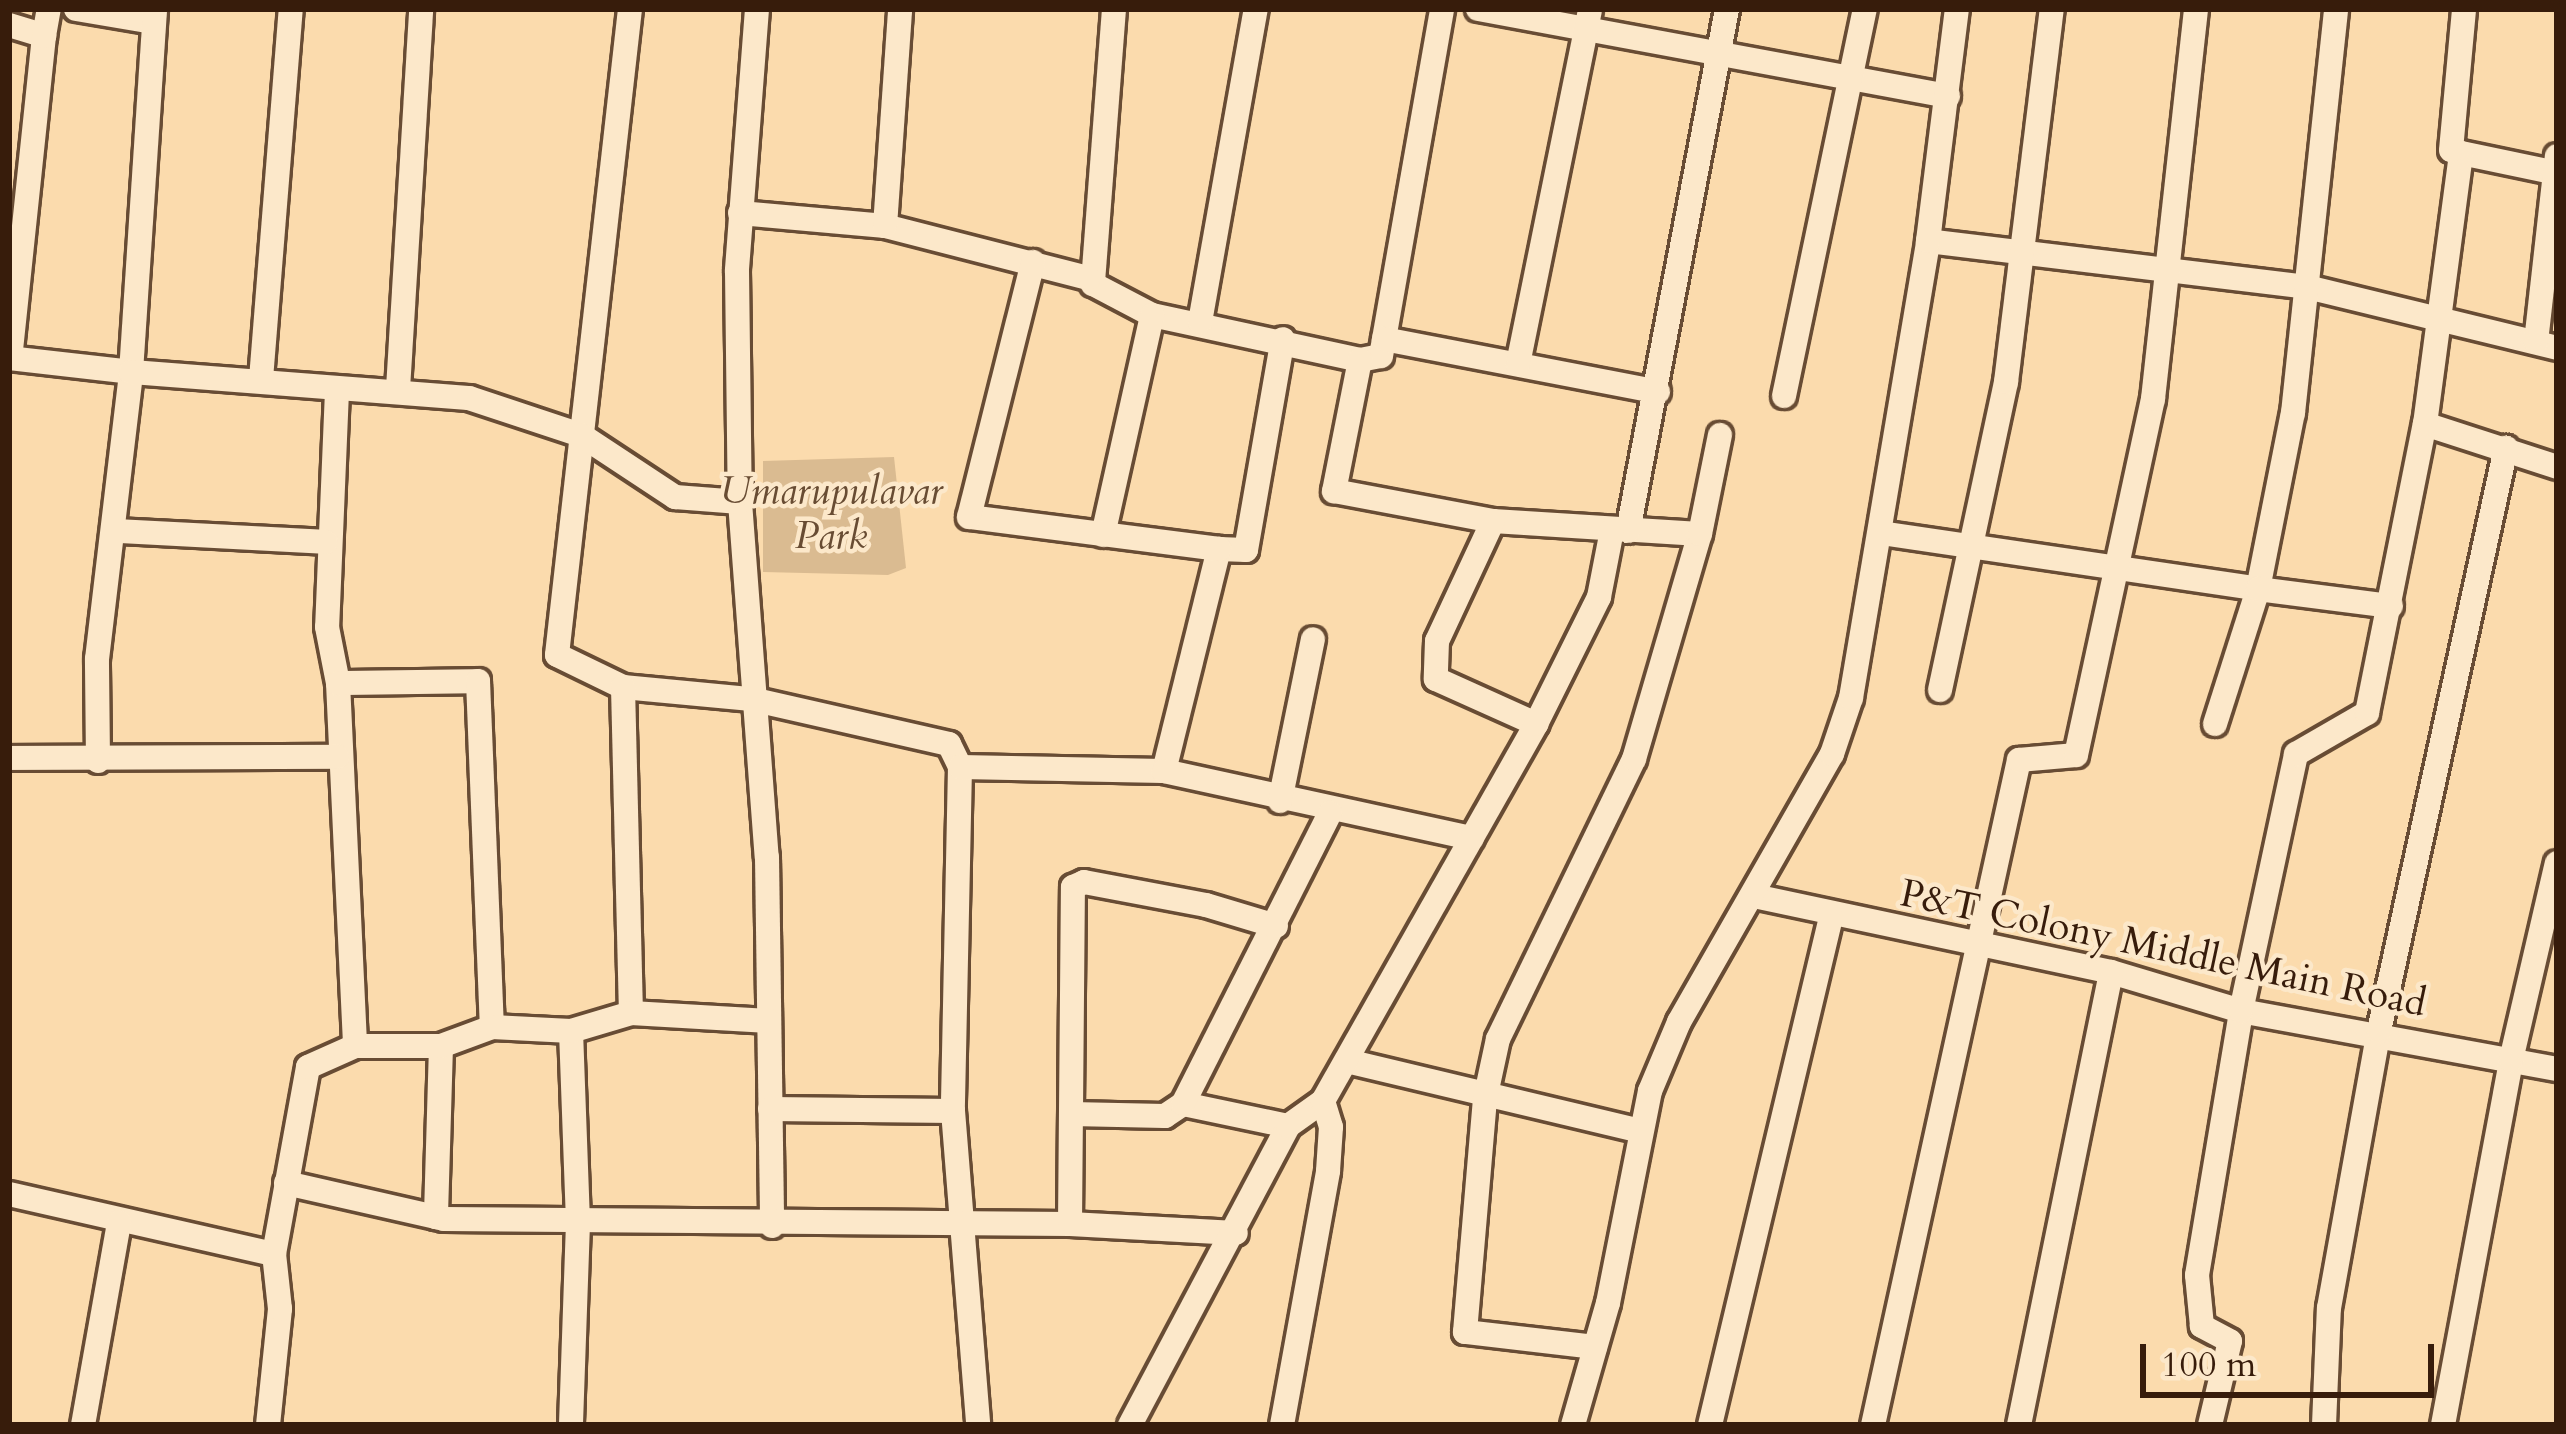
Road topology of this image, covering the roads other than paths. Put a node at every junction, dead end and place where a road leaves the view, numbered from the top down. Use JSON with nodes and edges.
{"nodes":[{"id":1,"x":49,"y":9,"type":"edge"},
{"id":2,"x":76,"y":9,"type":"edge"},
{"id":3,"x":290,"y":9,"type":"edge"},
{"id":4,"x":421,"y":9,"type":"edge"},
{"id":5,"x":630,"y":9,"type":"edge"},
{"id":6,"x":758,"y":9,"type":"edge"},
{"id":7,"x":900,"y":9,"type":"edge"},
{"id":8,"x":1114,"y":9,"type":"edge"},
{"id":9,"x":1256,"y":9,"type":"edge"},
{"id":10,"x":1442,"y":9,"type":"edge"},
{"id":11,"x":1478,"y":9,"type":"edge"},
{"id":12,"x":1727,"y":9,"type":"edge"},
{"id":13,"x":1865,"y":9,"type":"edge"},
{"id":14,"x":1957,"y":9,"type":"edge"},
{"id":15,"x":2052,"y":9,"type":"edge"},
{"id":16,"x":2196,"y":9,"type":"edge"},
{"id":17,"x":2336,"y":9,"type":"edge"},
{"id":18,"x":2464,"y":9,"type":"edge"},
{"id":19,"x":154,"y":16,"type":"edge"},
{"id":20,"x":1588,"y":17,"type":"edge"},
{"id":21,"x":9,"y":25,"type":"edge"},
{"id":22,"x":44,"y":36,"type":"junction"},
{"id":23,"x":1720,"y":51,"type":"junction"},
{"id":24,"x":1853,"y":75,"type":"junction"},
{"id":25,"x":1948,"y":96,"type":"junction"},
{"id":26,"x":2461,"y":153,"type":"junction"},
{"id":27,"x":2556,"y":167,"type":"edge"},
{"id":28,"x":740,"y":213,"type":"junction"},
{"id":29,"x":885,"y":226,"type":"junction"},
{"id":30,"x":1928,"y":241,"type":"junction"},
{"id":31,"x":2021,"y":251,"type":"junction"},
{"id":32,"x":1034,"y":262,"type":"junction"},
{"id":33,"x":2171,"y":272,"type":"junction"},
{"id":34,"x":1088,"y":278,"type":"junction"},
{"id":35,"x":2307,"y":287,"type":"junction"},
{"id":36,"x":1152,"y":315,"type":"junction"},
{"id":37,"x":2436,"y":316,"type":"junction"},
{"id":38,"x":1200,"y":322,"type":"junction"},
{"id":39,"x":1283,"y":339,"type":"junction"},
{"id":40,"x":1384,"y":339,"type":"junction"},
{"id":41,"x":2546,"y":345,"type":"edge"},
{"id":42,"x":10,"y":358,"type":"edge"},
{"id":43,"x":1360,"y":360,"type":"junction"},
{"id":44,"x":1518,"y":364,"type":"junction"},
{"id":45,"x":131,"y":372,"type":"junction"},
{"id":46,"x":261,"y":379,"type":"junction"},
{"id":47,"x":398,"y":389,"type":"junction"},
{"id":48,"x":337,"y":391,"type":"junction"},
{"id":49,"x":1658,"y":392,"type":"junction"},
{"id":50,"x":1784,"y":397,"type":"dead end"},
{"id":51,"x":2425,"y":424,"type":"junction"},
{"id":52,"x":581,"y":435,"type":"junction"},
{"id":53,"x":1720,"y":435,"type":"dead end"},
{"id":54,"x":2506,"y":448,"type":"junction"},
{"id":55,"x":2557,"y":466,"type":"edge"},
{"id":56,"x":740,"y":502,"type":"junction"},
{"id":57,"x":1493,"y":521,"type":"junction"},
{"id":58,"x":1620,"y":530,"type":"junction"},
{"id":59,"x":118,"y":531,"type":"junction"},
{"id":60,"x":1881,"y":533,"type":"junction"},
{"id":61,"x":1700,"y":534,"type":"junction"},
{"id":62,"x":1103,"y":535,"type":"junction"},
{"id":63,"x":326,"y":542,"type":"junction"},
{"id":64,"x":1971,"y":545,"type":"junction"},
{"id":65,"x":1219,"y":549,"type":"junction"},
{"id":66,"x":2117,"y":565,"type":"junction"},
{"id":67,"x":2258,"y":589,"type":"junction"},
{"id":68,"x":2391,"y":607,"type":"junction"},
{"id":69,"x":1313,"y":639,"type":"dead end"},
{"id":70,"x":338,"y":682,"type":"junction"},
{"id":71,"x":623,"y":687,"type":"junction"},
{"id":72,"x":1940,"y":690,"type":"dead end"},
{"id":73,"x":751,"y":699,"type":"junction"},
{"id":74,"x":1536,"y":724,"type":"junction"},
{"id":75,"x":2215,"y":724,"type":"dead end"},
{"id":76,"x":337,"y":757,"type":"junction"},
{"id":77,"x":9,"y":758,"type":"edge"},
{"id":78,"x":98,"y":760,"type":"junction"},
{"id":79,"x":960,"y":767,"type":"junction"},
{"id":80,"x":1164,"y":771,"type":"junction"},
{"id":81,"x":1280,"y":801,"type":"junction"},
{"id":82,"x":1330,"y":813,"type":"junction"},
{"id":83,"x":1472,"y":838,"type":"junction"},
{"id":84,"x":2557,"y":862,"type":"edge"},
{"id":85,"x":1754,"y":896,"type":"junction"},
{"id":86,"x":1831,"y":917,"type":"dead end"},
{"id":87,"x":1276,"y":926,"type":"junction"},
{"id":88,"x":1976,"y":948,"type":"junction"},
{"id":89,"x":2111,"y":972,"type":"junction"},
{"id":90,"x":2241,"y":1011,"type":"junction"},
{"id":91,"x":631,"y":1013,"type":"junction"},
{"id":92,"x":769,"y":1021,"type":"junction"},
{"id":93,"x":492,"y":1027,"type":"junction"},
{"id":94,"x":571,"y":1031,"type":"junction"},
{"id":95,"x":2379,"y":1031,"type":"junction"},
{"id":96,"x":355,"y":1046,"type":"junction"},
{"id":97,"x":441,"y":1046,"type":"junction"},
{"id":98,"x":2511,"y":1060,"type":"junction"},
{"id":99,"x":1347,"y":1061,"type":"junction"},
{"id":100,"x":2557,"y":1070,"type":"edge"},
{"id":101,"x":1485,"y":1099,"type":"junction"},
{"id":102,"x":1323,"y":1101,"type":"junction"},
{"id":103,"x":1183,"y":1104,"type":"junction"},
{"id":104,"x":770,"y":1109,"type":"junction"},
{"id":105,"x":953,"y":1111,"type":"junction"},
{"id":106,"x":1071,"y":1114,"type":"junction"},
{"id":107,"x":1288,"y":1126,"type":"junction"},
{"id":108,"x":1636,"y":1130,"type":"junction"},
{"id":109,"x":286,"y":1183,"type":"junction"},
{"id":110,"x":9,"y":1194,"type":"edge"},
{"id":111,"x":436,"y":1217,"type":"junction"},
{"id":112,"x":119,"y":1222,"type":"junction"},
{"id":113,"x":578,"y":1223,"type":"junction"},
{"id":114,"x":963,"y":1224,"type":"junction"},
{"id":115,"x":1070,"y":1224,"type":"junction"},
{"id":116,"x":772,"y":1226,"type":"junction"},
{"id":117,"x":1236,"y":1233,"type":"junction"},
{"id":118,"x":274,"y":1254,"type":"junction"},
{"id":119,"x":1595,"y":1347,"type":"junction"},
{"id":120,"x":83,"y":1425,"type":"edge"},
{"id":121,"x":268,"y":1425,"type":"edge"},
{"id":122,"x":572,"y":1425,"type":"edge"},
{"id":123,"x":978,"y":1425,"type":"edge"},
{"id":124,"x":1130,"y":1425,"type":"edge"},
{"id":125,"x":1282,"y":1425,"type":"edge"},
{"id":126,"x":1573,"y":1425,"type":"edge"},
{"id":127,"x":1711,"y":1425,"type":"edge"},
{"id":128,"x":1873,"y":1425,"type":"edge"},
{"id":129,"x":2018,"y":1425,"type":"edge"},
{"id":130,"x":2210,"y":1425,"type":"edge"},
{"id":131,"x":2324,"y":1425,"type":"edge"},
{"id":132,"x":2443,"y":1425,"type":"edge"}],
"edges":[{"from":1,"to":22,"type":"street"},
{"from":2,"to":19,"type":"street"},
{"from":3,"to":46,"type":"street"},
{"from":4,"to":47,"type":"street"},
{"from":5,"to":52,"type":"street"},
{"from":6,"to":28,"type":"street"},
{"from":7,"to":29,"type":"street"},
{"from":8,"to":34,"type":"street"},
{"from":9,"to":38,"type":"street"},
{"from":10,"to":40,"type":"street"},
{"from":11,"to":20,"type":"street"},
{"from":12,"to":23,"type":"street"},
{"from":13,"to":24,"type":"street"},
{"from":14,"to":25,"type":"street"},
{"from":15,"to":31,"type":"street"},
{"from":16,"to":33,"type":"street"},
{"from":17,"to":35,"type":"street"},
{"from":18,"to":26,"type":"street"},
{"from":19,"to":45,"type":"street"},
{"from":20,"to":23,"type":"street"},
{"from":20,"to":44,"type":"street"},
{"from":21,"to":22,"type":"street"},
{"from":22,"to":42,"type":"street"},
{"from":23,"to":24,"type":"street"},
{"from":23,"to":49,"type":"street"},
{"from":24,"to":25,"type":"street"},
{"from":24,"to":50,"type":"street"},
{"from":25,"to":30,"type":"street"},
{"from":26,"to":27,"type":"street"},
{"from":26,"to":37,"type":"street"},
{"from":27,"to":41,"type":"street"},
{"from":28,"to":29,"type":"street"},
{"from":28,"to":56,"type":"street"},
{"from":29,"to":32,"type":"street"},
{"from":30,"to":31,"type":"street"},
{"from":30,"to":60,"type":"street"},
{"from":31,"to":33,"type":"street"},
{"from":31,"to":64,"type":"street"},
{"from":32,"to":34,"type":"street"},
{"from":32,"to":62,"type":"street"},
{"from":33,"to":35,"type":"street"},
{"from":33,"to":66,"type":"street"},
{"from":34,"to":36,"type":"street"},
{"from":35,"to":37,"type":"street"},
{"from":35,"to":67,"type":"street"},
{"from":36,"to":38,"type":"street"},
{"from":36,"to":62,"type":"street"},
{"from":37,"to":41,"type":"street"},
{"from":37,"to":51,"type":"street"},
{"from":38,"to":39,"type":"street"},
{"from":39,"to":43,"type":"street"},
{"from":39,"to":65,"type":"street"},
{"from":40,"to":43,"type":"street"},
{"from":40,"to":44,"type":"street"},
{"from":42,"to":45,"type":"street"},
{"from":43,"to":57,"type":"street"},
{"from":44,"to":49,"type":"street"},
{"from":45,"to":46,"type":"street"},
{"from":45,"to":59,"type":"street"},
{"from":46,"to":48,"type":"street"},
{"from":47,"to":48,"type":"street"},
{"from":47,"to":52,"type":"street"},
{"from":48,"to":63,"type":"street"},
{"from":49,"to":58,"type":"street"},
{"from":51,"to":54,"type":"street"},
{"from":51,"to":68,"type":"street"},
{"from":52,"to":56,"type":"street"},
{"from":52,"to":71,"type":"street"},
{"from":53,"to":61,"type":"street"},
{"from":54,"to":55,"type":"street"},
{"from":54,"to":95,"type":"street"},
{"from":56,"to":73,"type":"street"},
{"from":57,"to":58,"type":"street"},
{"from":57,"to":74,"type":"street"},
{"from":58,"to":61,"type":"street"},
{"from":58,"to":74,"type":"street"},
{"from":59,"to":63,"type":"street"},
{"from":59,"to":78,"type":"street"},
{"from":60,"to":64,"type":"street"},
{"from":60,"to":85,"type":"street"},
{"from":61,"to":101,"type":"street"},
{"from":62,"to":65,"type":"street"},
{"from":63,"to":70,"type":"street"},
{"from":64,"to":66,"type":"street"},
{"from":64,"to":72,"type":"street"},
{"from":65,"to":80,"type":"street"},
{"from":66,"to":67,"type":"street"},
{"from":66,"to":88,"type":"street"},
{"from":67,"to":68,"type":"street"},
{"from":67,"to":75,"type":"street"},
{"from":68,"to":90,"type":"street"},
{"from":69,"to":81,"type":"street"},
{"from":70,"to":76,"type":"street"},
{"from":70,"to":93,"type":"street"},
{"from":71,"to":73,"type":"street"},
{"from":71,"to":91,"type":"street"},
{"from":73,"to":79,"type":"street"},
{"from":73,"to":92,"type":"street"},
{"from":74,"to":83,"type":"street"},
{"from":76,"to":78,"type":"street"},
{"from":76,"to":96,"type":"street"},
{"from":77,"to":78,"type":"street"},
{"from":79,"to":80,"type":"street"},
{"from":79,"to":105,"type":"street"},
{"from":80,"to":81,"type":"street"},
{"from":81,"to":82,"type":"street"},
{"from":82,"to":83,"type":"street"},
{"from":82,"to":87,"type":"street"},
{"from":83,"to":99,"type":"street"},
{"from":84,"to":98,"type":"street"},
{"from":85,"to":88,"type":"street","name":"P&T Colony Middle Main Road"},
{"from":85,"to":108,"type":"street"},
{"from":86,"to":127,"type":"street"},
{"from":87,"to":103,"type":"street"},
{"from":87,"to":106,"type":"street"},
{"from":88,"to":89,"type":"street","name":"P&T Colony Middle Main Road"},
{"from":88,"to":128,"type":"street"},
{"from":89,"to":90,"type":"street","name":"P&T Colony Middle Main Road"},
{"from":89,"to":129,"type":"street"},
{"from":90,"to":95,"type":"street","name":"P&T Colony Middle Main Road"},
{"from":90,"to":130,"type":"street"},
{"from":91,"to":92,"type":"street"},
{"from":91,"to":94,"type":"street"},
{"from":92,"to":104,"type":"street"},
{"from":93,"to":94,"type":"street"},
{"from":93,"to":97,"type":"street"},
{"from":94,"to":113,"type":"street"},
{"from":95,"to":98,"type":"street","name":"P&T Colony Middle Main Road"},
{"from":95,"to":131,"type":"street"},
{"from":96,"to":97,"type":"street"},
{"from":96,"to":109,"type":"street"},
{"from":97,"to":111,"type":"street"},
{"from":98,"to":100,"type":"street","name":"P&T Colony Middle Main Road"},
{"from":98,"to":132,"type":"street"},
{"from":99,"to":101,"type":"street"},
{"from":99,"to":102,"type":"street"},
{"from":101,"to":108,"type":"street"},
{"from":101,"to":119,"type":"street"},
{"from":102,"to":107,"type":"street"},
{"from":102,"to":125,"type":"street"},
{"from":103,"to":106,"type":"street"},
{"from":103,"to":107,"type":"street"},
{"from":104,"to":105,"type":"street"},
{"from":104,"to":116,"type":"street"},
{"from":105,"to":114,"type":"street"},
{"from":106,"to":115,"type":"street"},
{"from":107,"to":117,"type":"street"},
{"from":108,"to":119,"type":"street"},
{"from":109,"to":111,"type":"street"},
{"from":109,"to":118,"type":"street"},
{"from":110,"to":112,"type":"street"},
{"from":111,"to":113,"type":"street"},
{"from":112,"to":118,"type":"street"},
{"from":112,"to":120,"type":"street"},
{"from":113,"to":116,"type":"street"},
{"from":113,"to":122,"type":"street"},
{"from":114,"to":115,"type":"street"},
{"from":114,"to":116,"type":"street"},
{"from":114,"to":123,"type":"street"},
{"from":115,"to":117,"type":"street"},
{"from":117,"to":124,"type":"street"},
{"from":118,"to":121,"type":"street"},
{"from":119,"to":126,"type":"street"}]}
